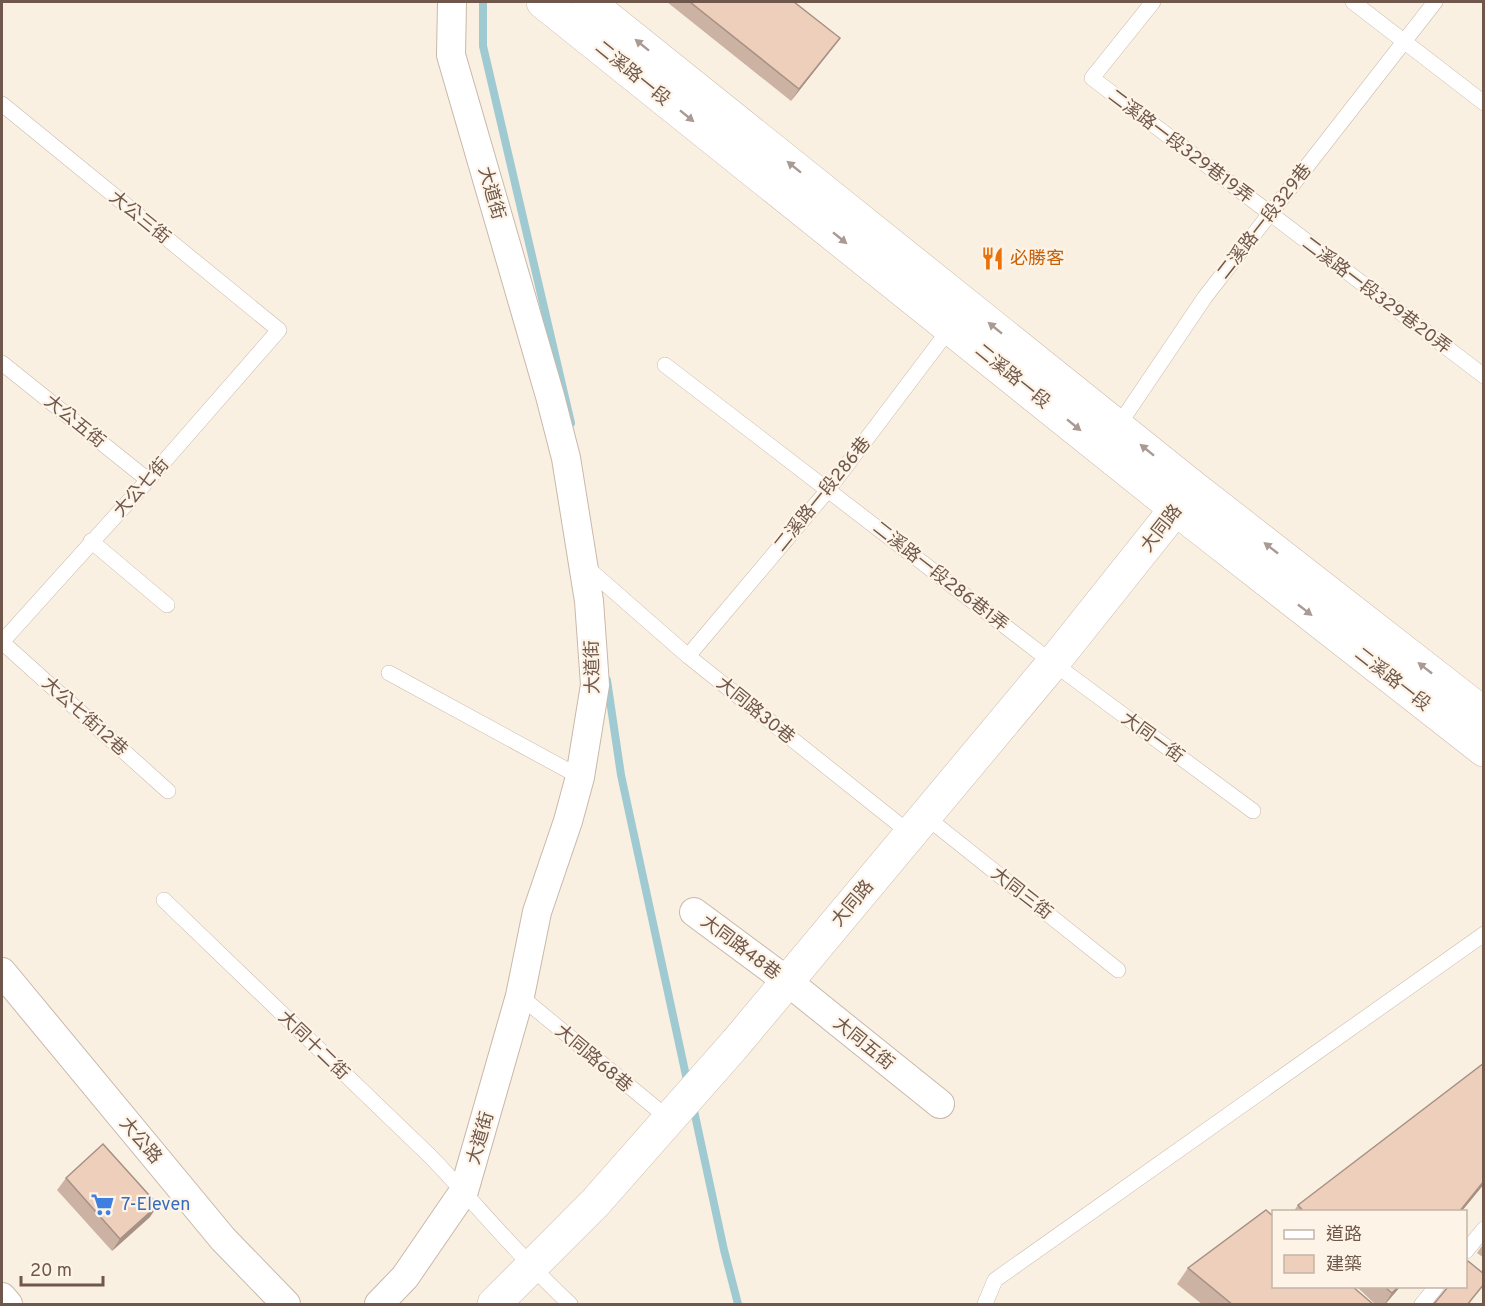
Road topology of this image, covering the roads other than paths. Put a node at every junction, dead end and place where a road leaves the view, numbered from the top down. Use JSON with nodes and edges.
{"nodes":[{"id":1,"x":452,"y":2,"type":"edge"},
{"id":2,"x":543,"y":2,"type":"edge"},
{"id":3,"x":1153,"y":2,"type":"edge"},
{"id":4,"x":1353,"y":2,"type":"edge"},
{"id":5,"x":1435,"y":2,"type":"edge"},
{"id":6,"x":591,"y":10,"type":"edge"},
{"id":7,"x":1405,"y":41,"type":"junction"},
{"id":8,"x":1484,"y":103,"type":"edge"},
{"id":9,"x":2,"y":104,"type":"edge"},
{"id":10,"x":1270,"y":214,"type":"junction"},
{"id":11,"x":951,"y":327,"type":"junction"},
{"id":12,"x":279,"y":330,"type":"joint"},
{"id":13,"x":2,"y":363,"type":"edge"},
{"id":14,"x":665,"y":364,"type":"dead end"},
{"id":15,"x":1484,"y":376,"type":"edge"},
{"id":16,"x":1111,"y":438,"type":"junction"},
{"id":17,"x":148,"y":480,"type":"junction"},
{"id":18,"x":828,"y":490,"type":"junction"},
{"id":19,"x":1184,"y":498,"type":"junction"},
{"id":20,"x":92,"y":541,"type":"junction"},
{"id":21,"x":583,"y":564,"type":"junction"},
{"id":22,"x":167,"y":605,"type":"dead end"},
{"id":23,"x":2,"y":642,"type":"edge"},
{"id":24,"x":688,"y":656,"type":"junction"},
{"id":25,"x":1053,"y":663,"type":"junction"},
{"id":26,"x":389,"y":673,"type":"dead end"},
{"id":27,"x":1473,"y":709,"type":"edge"},
{"id":28,"x":1484,"y":750,"type":"edge"},
{"id":29,"x":580,"y":777,"type":"junction"},
{"id":30,"x":168,"y":791,"type":"dead end"},
{"id":31,"x":1253,"y":811,"type":"dead end"},
{"id":32,"x":918,"y":825,"type":"junction"},
{"id":33,"x":164,"y":900,"type":"dead end"},
{"id":34,"x":694,"y":912,"type":"dead end"},
{"id":35,"x":1484,"y":934,"type":"edge"},
{"id":36,"x":1118,"y":970,"type":"dead end"},
{"id":37,"x":2,"y":972,"type":"edge"},
{"id":38,"x":787,"y":981,"type":"junction"},
{"id":39,"x":520,"y":996,"type":"junction"},
{"id":40,"x":683,"y":1103,"type":"junction"},
{"id":41,"x":940,"y":1104,"type":"dead end"},
{"id":42,"x":464,"y":1191,"type":"junction"},
{"id":43,"x":1484,"y":1229,"type":"edge"},
{"id":44,"x":1467,"y":1250,"type":"edge"},
{"id":45,"x":530,"y":1266,"type":"junction"},
{"id":46,"x":1436,"y":1288,"type":"edge"},
{"id":47,"x":2,"y":1297,"type":"edge"},
{"id":48,"x":8,"y":1305,"type":"edge"},
{"id":49,"x":286,"y":1305,"type":"edge"},
{"id":50,"x":379,"y":1305,"type":"edge"},
{"id":51,"x":494,"y":1305,"type":"edge"},
{"id":52,"x":570,"y":1305,"type":"edge"},
{"id":53,"x":985,"y":1305,"type":"edge"},
{"id":54,"x":1422,"y":1305,"type":"edge"}],
"edges":[{"from":1,"to":21,"type":"street","name":"大道街"},
{"from":2,"to":6,"type":"main road","name":"二溪路一段"},
{"from":3,"to":10,"type":"lane","name":"二溪路一段329巷19弄"},
{"from":4,"to":7,"type":"lane"},
{"from":5,"to":7,"type":"lane","name":"二溪路一段329巷"},
{"from":6,"to":11,"type":"main road","name":"二溪路一段","one_way":true},
{"from":16,"to":6,"type":"main road","name":"二溪路一段","one_way":true},
{"from":7,"to":8,"type":"lane"},
{"from":7,"to":10,"type":"lane","name":"二溪路一段329巷"},
{"from":9,"to":12,"type":"lane","name":"大公三街"},
{"from":10,"to":15,"type":"lane","name":"二溪路一段329巷20弄"},
{"from":10,"to":16,"type":"lane","name":"二溪路一段329巷"},
{"from":11,"to":16,"type":"main road","name":"二溪路一段","one_way":true},
{"from":11,"to":18,"type":"lane","name":"二溪路一段286巷"},
{"from":12,"to":17,"type":"lane","name":"大公七街"},
{"from":13,"to":17,"type":"lane","name":"大公五街"},
{"from":14,"to":18,"type":"lane","name":"二溪路一段286巷1弄"},
{"from":16,"to":19,"type":"main road","name":"二溪路一段"},
{"from":17,"to":20,"type":"lane","name":"大公七街"},
{"from":18,"to":24,"type":"lane","name":"二溪路一段286巷"},
{"from":18,"to":25,"type":"lane","name":"二溪路一段286巷1弄"},
{"from":19,"to":25,"type":"main road","name":"大同路"},
{"from":19,"to":27,"type":"main road","name":"二溪路一段"},
{"from":20,"to":22,"type":"lane"},
{"from":20,"to":23,"type":"lane","name":"大公七街"},
{"from":21,"to":24,"type":"lane","name":"大同路30巷"},
{"from":21,"to":29,"type":"street","name":"大道街"},
{"from":23,"to":30,"type":"lane","name":"大公七街12巷"},
{"from":24,"to":32,"type":"lane","name":"大同路30巷"},
{"from":25,"to":31,"type":"lane","name":"大同一街"},
{"from":25,"to":32,"type":"main road","name":"大同路"},
{"from":26,"to":29,"type":"lane"},
{"from":27,"to":28,"type":"main road","name":"二溪路一段"},
{"from":29,"to":39,"type":"street","name":"大道街"},
{"from":32,"to":36,"type":"lane","name":"大同三街"},
{"from":32,"to":38,"type":"main road","name":"大同路"},
{"from":33,"to":42,"type":"lane","name":"大同十二街"},
{"from":34,"to":38,"type":"street","name":"大同路48巷"},
{"from":35,"to":53,"type":"lane"},
{"from":37,"to":49,"type":"street","name":"大公路"},
{"from":38,"to":40,"type":"main road","name":"大同路"},
{"from":38,"to":41,"type":"street","name":"大同五街"},
{"from":39,"to":40,"type":"lane","name":"大同路68巷"},
{"from":39,"to":42,"type":"street","name":"大道街"},
{"from":40,"to":45,"type":"main road","name":"大同路"},
{"from":42,"to":45,"type":"lane","name":"大同十二街"},
{"from":42,"to":50,"type":"street","name":"大道街"},
{"from":43,"to":44,"type":"lane"},
{"from":45,"to":51,"type":"main road","name":"大同路"},
{"from":45,"to":52,"type":"lane","name":"大同十二街"},
{"from":46,"to":54,"type":"lane"},
{"from":47,"to":48,"type":"street"}]}
